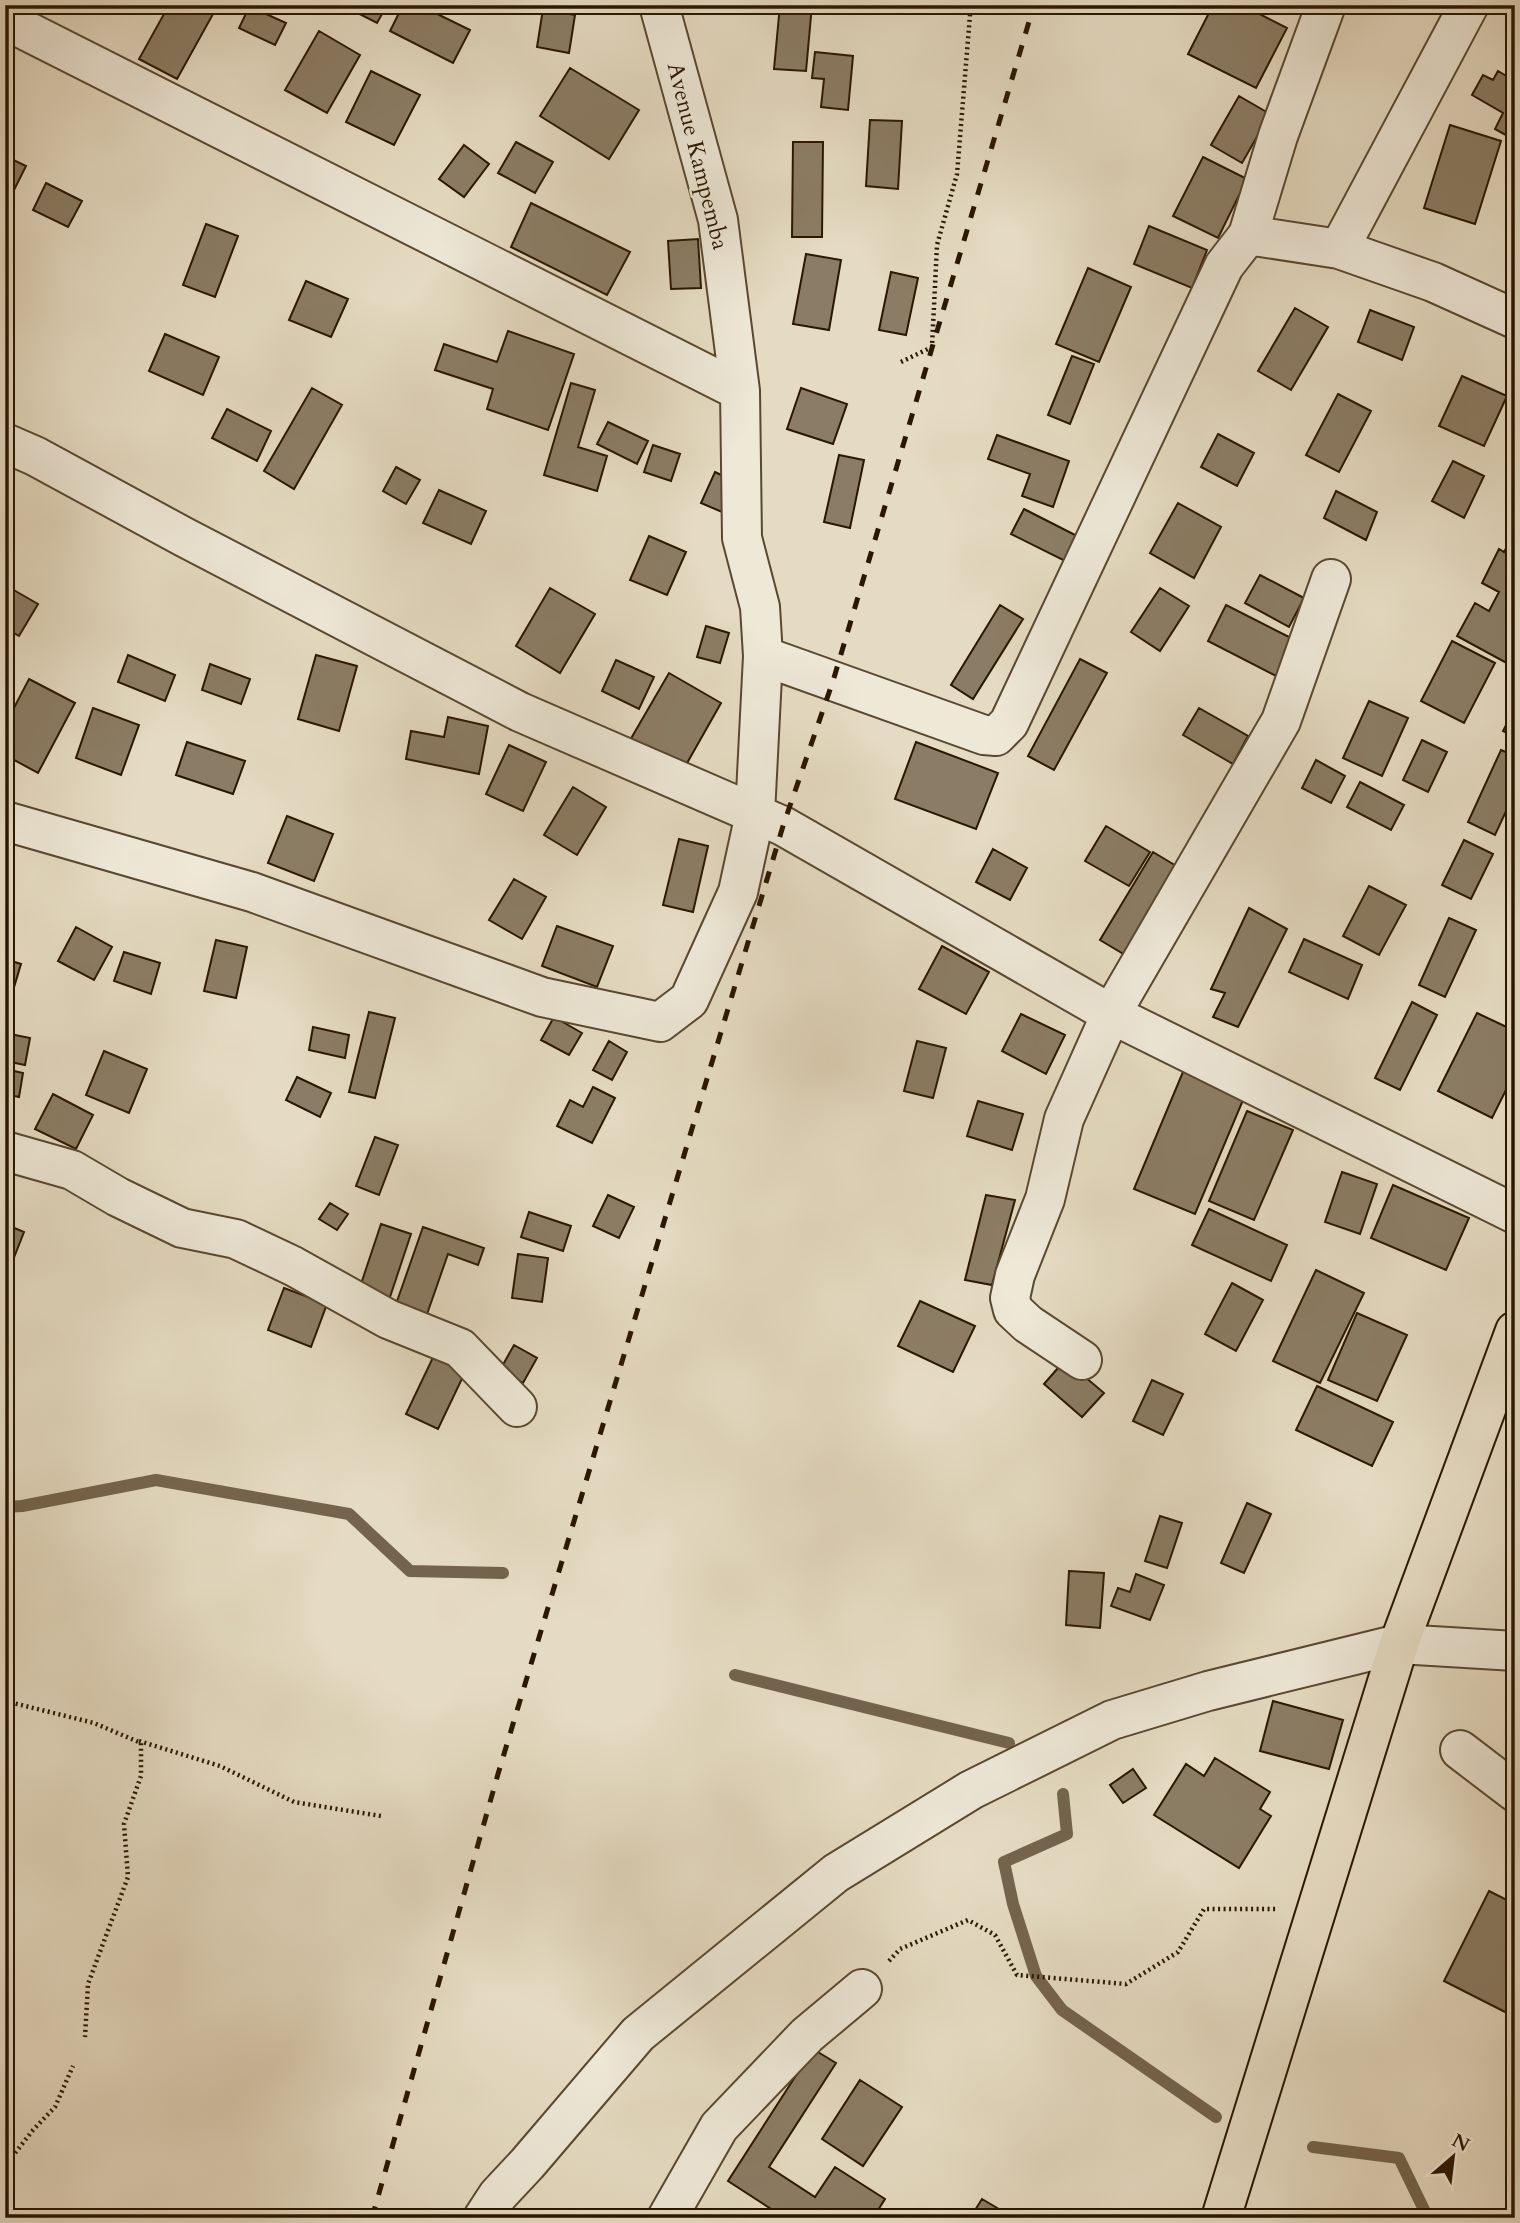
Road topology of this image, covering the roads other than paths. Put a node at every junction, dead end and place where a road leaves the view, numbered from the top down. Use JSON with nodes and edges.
{"nodes":[{"id":1,"x":659,"y":5,"type":"edge"},
{"id":2,"x":1326,"y":5,"type":"edge"},
{"id":3,"x":1469,"y":5,"type":"edge"},
{"id":4,"x":5,"y":20,"type":"edge"},
{"id":5,"x":1248,"y":235,"type":"junction"},
{"id":6,"x":1339,"y":249,"type":"junction"},
{"id":7,"x":1515,"y":319,"type":"edge"},
{"id":8,"x":740,"y":391,"type":"junction"},
{"id":9,"x":5,"y":443,"type":"edge"},
{"id":10,"x":1331,"y":579,"type":"dead end"},
{"id":11,"x":763,"y":656,"type":"junction"},
{"id":12,"x":755,"y":814,"type":"junction"},
{"id":13,"x":5,"y":821,"type":"edge"},
{"id":14,"x":1111,"y":1014,"type":"junction"},
{"id":15,"x":5,"y":1150,"type":"edge"},
{"id":16,"x":1515,"y":1214,"type":"edge"},
{"id":17,"x":1515,"y":1331,"type":"edge"},
{"id":18,"x":1082,"y":1360,"type":"dead end"},
{"id":19,"x":517,"y":1407,"type":"dead end"},
{"id":20,"x":1399,"y":1644,"type":"junction"},
{"id":21,"x":1515,"y":1651,"type":"edge"},
{"id":22,"x":1460,"y":1750,"type":"dead end"},
{"id":23,"x":1515,"y":1792,"type":"edge"},
{"id":24,"x":862,"y":1989,"type":"road end"},
{"id":25,"x":483,"y":2218,"type":"edge"},
{"id":26,"x":667,"y":2218,"type":"edge"},
{"id":27,"x":1221,"y":2218,"type":"edge"}],
"edges":[{"from":1,"to":8,"type":"street","name":"Avenue Kampemba"},
{"from":2,"to":5,"type":"street"},
{"from":3,"to":6,"type":"street"},
{"from":4,"to":8,"type":"street"},
{"from":5,"to":6,"type":"street"},
{"from":5,"to":11,"type":"street"},
{"from":6,"to":7,"type":"street"},
{"from":8,"to":11,"type":"street","name":"Avenue Kampemba"},
{"from":9,"to":12,"type":"street"},
{"from":10,"to":14,"type":"street"},
{"from":11,"to":12,"type":"street","name":"Avenue Kampemba"},
{"from":12,"to":13,"type":"street","name":"Avenue Kampemba"},
{"from":12,"to":14,"type":"street"},
{"from":14,"to":16,"type":"street"},
{"from":14,"to":18,"type":"street"},
{"from":15,"to":19,"type":"street"},
{"from":17,"to":20,"type":"highway"},
{"from":20,"to":21,"type":"street"},
{"from":20,"to":25,"type":"street"},
{"from":20,"to":27,"type":"highway"},
{"from":22,"to":23,"type":"street"},
{"from":24,"to":26,"type":"street"}]}
